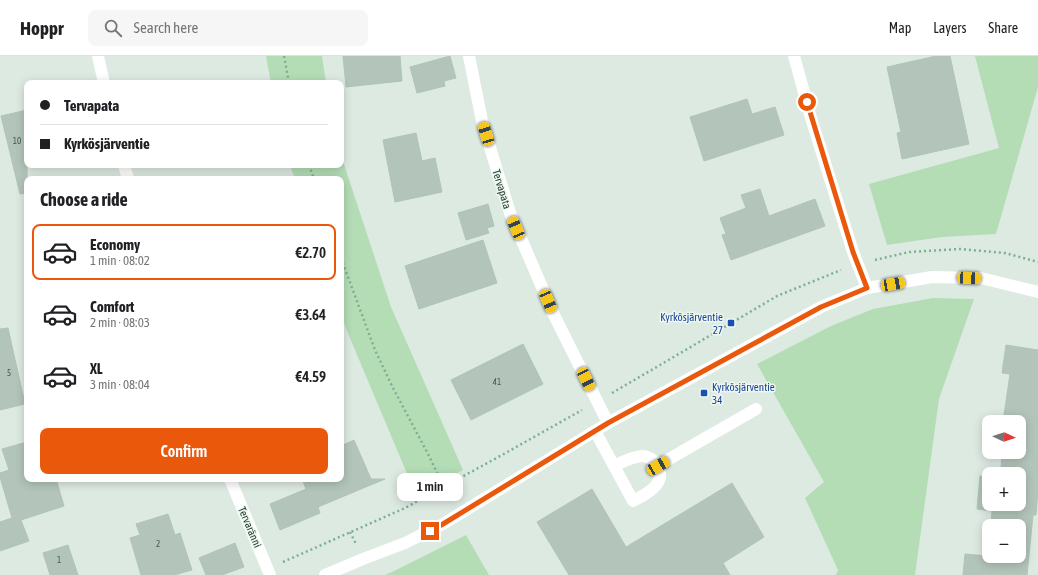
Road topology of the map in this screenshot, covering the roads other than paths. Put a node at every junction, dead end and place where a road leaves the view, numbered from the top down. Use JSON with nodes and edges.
{"nodes":[{"id":1,"x":98,"y":56,"type":"edge"},
{"id":2,"x":469,"y":56,"type":"edge"},
{"id":3,"x":794,"y":56,"type":"edge"},
{"id":4,"x":103,"y":80,"type":"edge"},
{"id":5,"x":867,"y":288,"type":"junction"},
{"id":6,"x":1038,"y":292,"type":"edge"},
{"id":7,"x":756,"y":409,"type":"dead end"},
{"id":8,"x":608,"y":423,"type":"junction"},
{"id":9,"x":595,"y":431,"type":"junction"},
{"id":10,"x":614,"y":466,"type":"junction"},
{"id":11,"x":658,"y":466,"type":"junction"},
{"id":12,"x":231,"y":482,"type":"edge"},
{"id":13,"x":270,"y":575,"type":"edge"},
{"id":14,"x":325,"y":575,"type":"edge"}],
"edges":[{"from":1,"to":4,"type":"street"},
{"from":2,"to":8,"type":"street","name":"Tervapata"},
{"from":3,"to":5,"type":"street"},
{"from":5,"to":6,"type":"street"},
{"from":5,"to":8,"type":"street"},
{"from":7,"to":11,"type":"street"},
{"from":8,"to":9,"type":"street"},
{"from":9,"to":10,"type":"street"},
{"from":9,"to":14,"type":"street"},
{"from":10,"to":11,"type":"street"},
{"from":10,"to":11,"type":"street"},
{"from":12,"to":13,"type":"street","name":"Tervaränni"}]}
